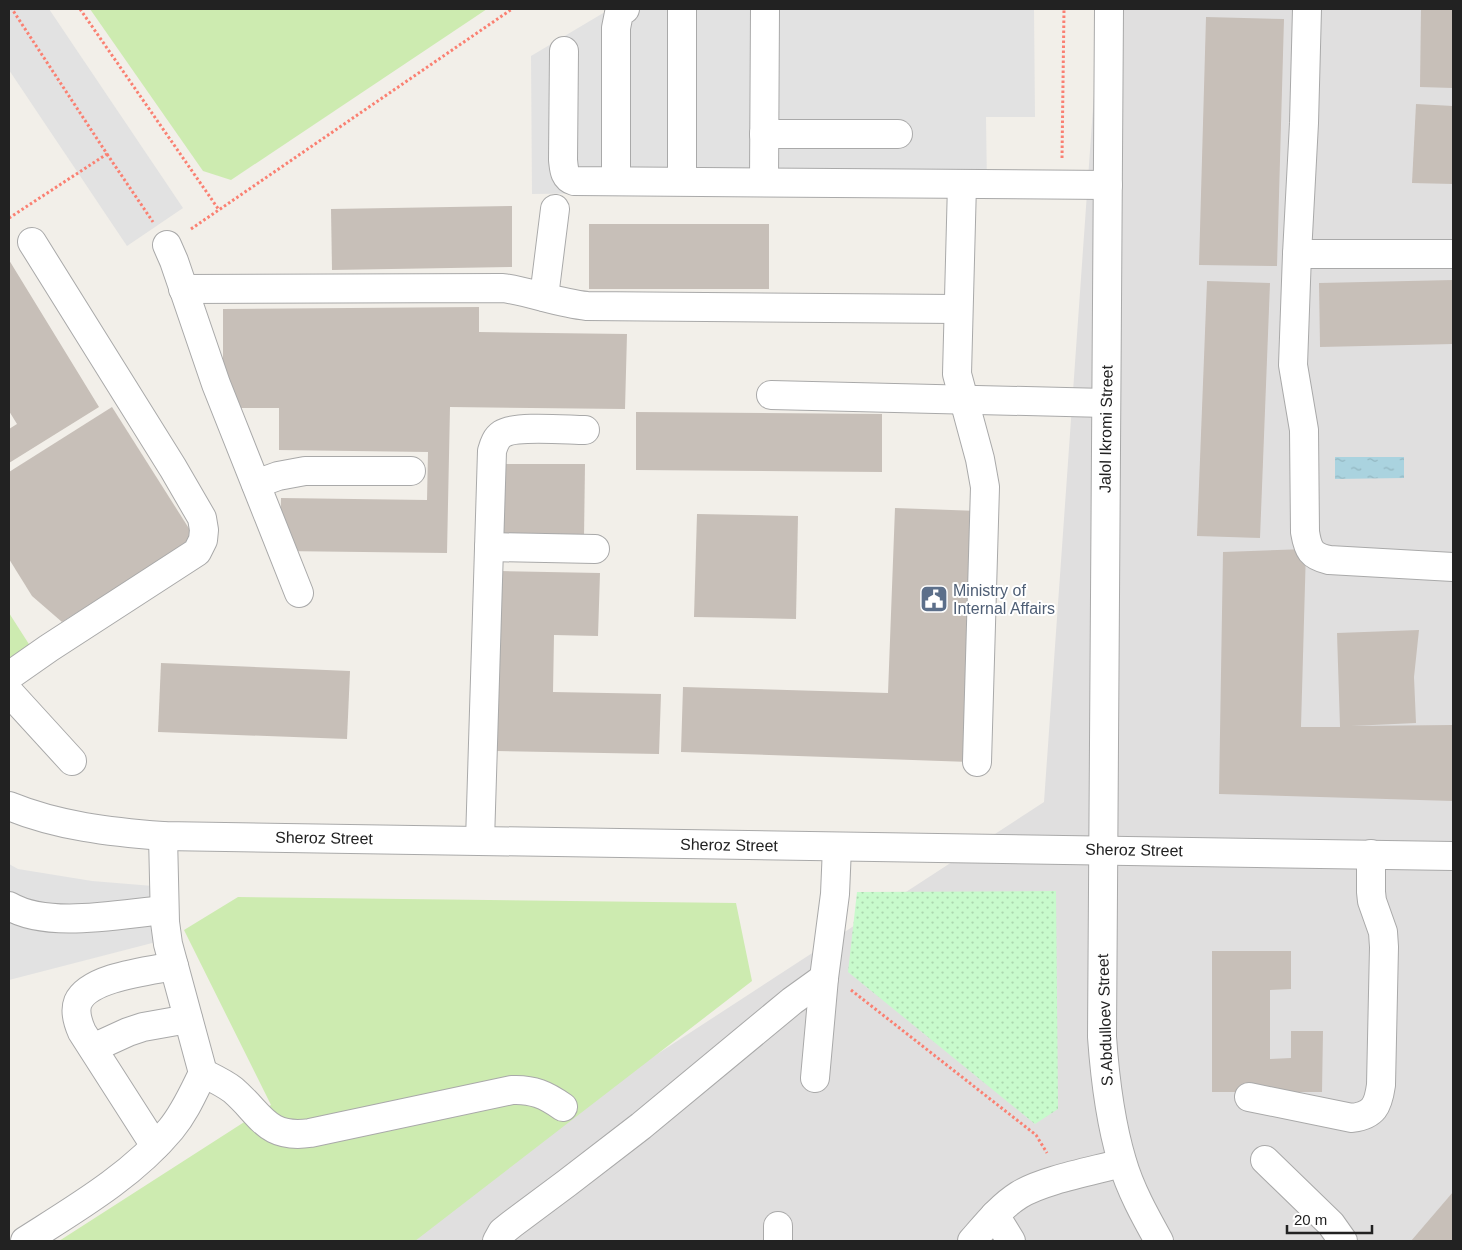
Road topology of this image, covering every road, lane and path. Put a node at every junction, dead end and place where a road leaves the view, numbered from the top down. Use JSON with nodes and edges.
{"nodes":[{"id":1,"x":12,"y":9,"type":"edge"},
{"id":2,"x":80,"y":9,"type":"edge"},
{"id":3,"x":512,"y":9,"type":"edge"},
{"id":4,"x":625,"y":9,"type":"edge"},
{"id":5,"x":682,"y":9,"type":"edge"},
{"id":6,"x":765,"y":9,"type":"edge"},
{"id":7,"x":1064,"y":9,"type":"edge"},
{"id":8,"x":1109,"y":9,"type":"edge"},
{"id":9,"x":1307,"y":9,"type":"edge"},
{"id":10,"x":564,"y":51,"type":"dead end"},
{"id":11,"x":764,"y":134,"type":"junction"},
{"id":12,"x":898,"y":134,"type":"dead end"},
{"id":13,"x":107,"y":154,"type":"junction"},
{"id":14,"x":616,"y":181,"type":"junction"},
{"id":15,"x":764,"y":181,"type":"junction"},
{"id":16,"x":682,"y":182,"type":"junction"},
{"id":17,"x":962,"y":184,"type":"junction"},
{"id":18,"x":1061,"y":184,"type":"junction"},
{"id":19,"x":1108,"y":185,"type":"junction"},
{"id":20,"x":555,"y":209,"type":"dead end"},
{"id":21,"x":219,"y":210,"type":"junction"},
{"id":22,"x":9,"y":218,"type":"edge"},
{"id":23,"x":32,"y":242,"type":"dead end"},
{"id":24,"x":167,"y":246,"type":"junction"},
{"id":25,"x":1297,"y":254,"type":"junction"},
{"id":26,"x":1453,"y":254,"type":"edge"},
{"id":27,"x":184,"y":289,"type":"junction"},
{"id":28,"x":544,"y":297,"type":"junction"},
{"id":29,"x":958,"y":310,"type":"junction"},
{"id":30,"x":771,"y":395,"type":"dead end"},
{"id":31,"x":963,"y":400,"type":"junction"},
{"id":32,"x":1106,"y":403,"type":"junction"},
{"id":33,"x":585,"y":430,"type":"dead end"},
{"id":34,"x":411,"y":471,"type":"dead end"},
{"id":35,"x":256,"y":484,"type":"junction"},
{"id":36,"x":489,"y":547,"type":"junction"},
{"id":37,"x":595,"y":549,"type":"dead end"},
{"id":38,"x":1453,"y":566,"type":"edge"},
{"id":39,"x":299,"y":593,"type":"dead end"},
{"id":40,"x":9,"y":676,"type":"edge"},
{"id":41,"x":9,"y":692,"type":"edge"},
{"id":42,"x":72,"y":761,"type":"dead end"},
{"id":43,"x":978,"y":762,"type":"dead end"},
{"id":44,"x":9,"y":806,"type":"edge"},
{"id":45,"x":163,"y":836,"type":"junction"},
{"id":46,"x":480,"y":841,"type":"junction"},
{"id":47,"x":837,"y":847,"type":"junction"},
{"id":48,"x":1102,"y":850,"type":"junction"},
{"id":49,"x":1372,"y":854,"type":"junction"},
{"id":50,"x":1453,"y":856,"type":"edge"},
{"id":51,"x":9,"y":906,"type":"edge"},
{"id":52,"x":164,"y":910,"type":"junction"},
{"id":53,"x":174,"y":966,"type":"junction"},
{"id":54,"x":824,"y":978,"type":"junction"},
{"id":55,"x":188,"y":1019,"type":"junction"},
{"id":56,"x":92,"y":1048,"type":"junction"},
{"id":57,"x":202,"y":1073,"type":"junction"},
{"id":58,"x":815,"y":1078,"type":"dead end"},
{"id":59,"x":1248,"y":1097,"type":"dead end"},
{"id":60,"x":563,"y":1107,"type":"dead end"},
{"id":61,"x":155,"y":1146,"type":"junction"},
{"id":62,"x":1265,"y":1160,"type":"dead end"},
{"id":63,"x":1122,"y":1163,"type":"junction"},
{"id":64,"x":1057,"y":1181,"type":"junction"},
{"id":65,"x":995,"y":1215,"type":"junction"},
{"id":66,"x":25,"y":1241,"type":"edge"},
{"id":67,"x":497,"y":1241,"type":"edge"},
{"id":68,"x":972,"y":1241,"type":"edge"},
{"id":69,"x":1011,"y":1241,"type":"edge"},
{"id":70,"x":1159,"y":1241,"type":"edge"},
{"id":71,"x":1343,"y":1241,"type":"edge"}],
"edges":[{"from":1,"to":13,"type":"path"},
{"from":2,"to":21,"type":"path"},
{"from":3,"to":21,"type":"path"},
{"from":4,"to":14,"type":"street"},
{"from":5,"to":16,"type":"street"},
{"from":6,"to":11,"type":"street"},
{"from":7,"to":18,"type":"path"},
{"from":8,"to":19,"type":"street","name":"Jalol Ikromi Street"},
{"from":9,"to":25,"type":"street"},
{"from":10,"to":14,"type":"street"},
{"from":11,"to":12,"type":"street"},
{"from":11,"to":15,"type":"street"},
{"from":13,"to":22,"type":"path"},
{"from":13,"to":24,"type":"path"},
{"from":14,"to":16,"type":"street"},
{"from":15,"to":16,"type":"street"},
{"from":15,"to":17,"type":"street"},
{"from":17,"to":18,"type":"street"},
{"from":17,"to":29,"type":"street"},
{"from":18,"to":19,"type":"street"},
{"from":19,"to":32,"type":"street","name":"Jalol Ikromi Street"},
{"from":20,"to":28,"type":"street"},
{"from":21,"to":24,"type":"path"},
{"from":23,"to":40,"type":"street"},
{"from":24,"to":27,"type":"street"},
{"from":25,"to":26,"type":"street"},
{"from":25,"to":38,"type":"street"},
{"from":27,"to":28,"type":"street"},
{"from":27,"to":35,"type":"street"},
{"from":28,"to":29,"type":"street"},
{"from":29,"to":31,"type":"street"},
{"from":30,"to":31,"type":"street"},
{"from":31,"to":32,"type":"street"},
{"from":31,"to":43,"type":"street"},
{"from":32,"to":48,"type":"street","name":"Jalol Ikromi Street"},
{"from":33,"to":36,"type":"street"},
{"from":34,"to":35,"type":"street"},
{"from":35,"to":39,"type":"street"},
{"from":36,"to":37,"type":"street"},
{"from":36,"to":46,"type":"street"},
{"from":41,"to":42,"type":"street"},
{"from":44,"to":45,"type":"street","name":"Sheroz Street"},
{"from":45,"to":46,"type":"street","name":"Sheroz Street"},
{"from":45,"to":52,"type":"street"},
{"from":46,"to":47,"type":"street","name":"Sheroz Street"},
{"from":47,"to":48,"type":"street","name":"Sheroz Street"},
{"from":47,"to":54,"type":"street"},
{"from":48,"to":49,"type":"street","name":"Sheroz Street"},
{"from":48,"to":63,"type":"street","name":"S.Abdulloev Street"},
{"from":49,"to":50,"type":"street","name":"Sheroz Street"},
{"from":49,"to":59,"type":"street"},
{"from":51,"to":52,"type":"street"},
{"from":52,"to":53,"type":"street"},
{"from":53,"to":55,"type":"street"},
{"from":53,"to":56,"type":"street"},
{"from":54,"to":58,"type":"street"},
{"from":54,"to":64,"type":"path"},
{"from":54,"to":67,"type":"street"},
{"from":55,"to":56,"type":"street"},
{"from":55,"to":57,"type":"street"},
{"from":56,"to":61,"type":"street"},
{"from":57,"to":60,"type":"street"},
{"from":57,"to":61,"type":"street"},
{"from":61,"to":66,"type":"street"},
{"from":62,"to":71,"type":"street"},
{"from":63,"to":64,"type":"street"},
{"from":63,"to":70,"type":"street","name":"S.Abdulloev Street"},
{"from":64,"to":65,"type":"street"},
{"from":65,"to":68,"type":"street"},
{"from":65,"to":69,"type":"street"}]}
